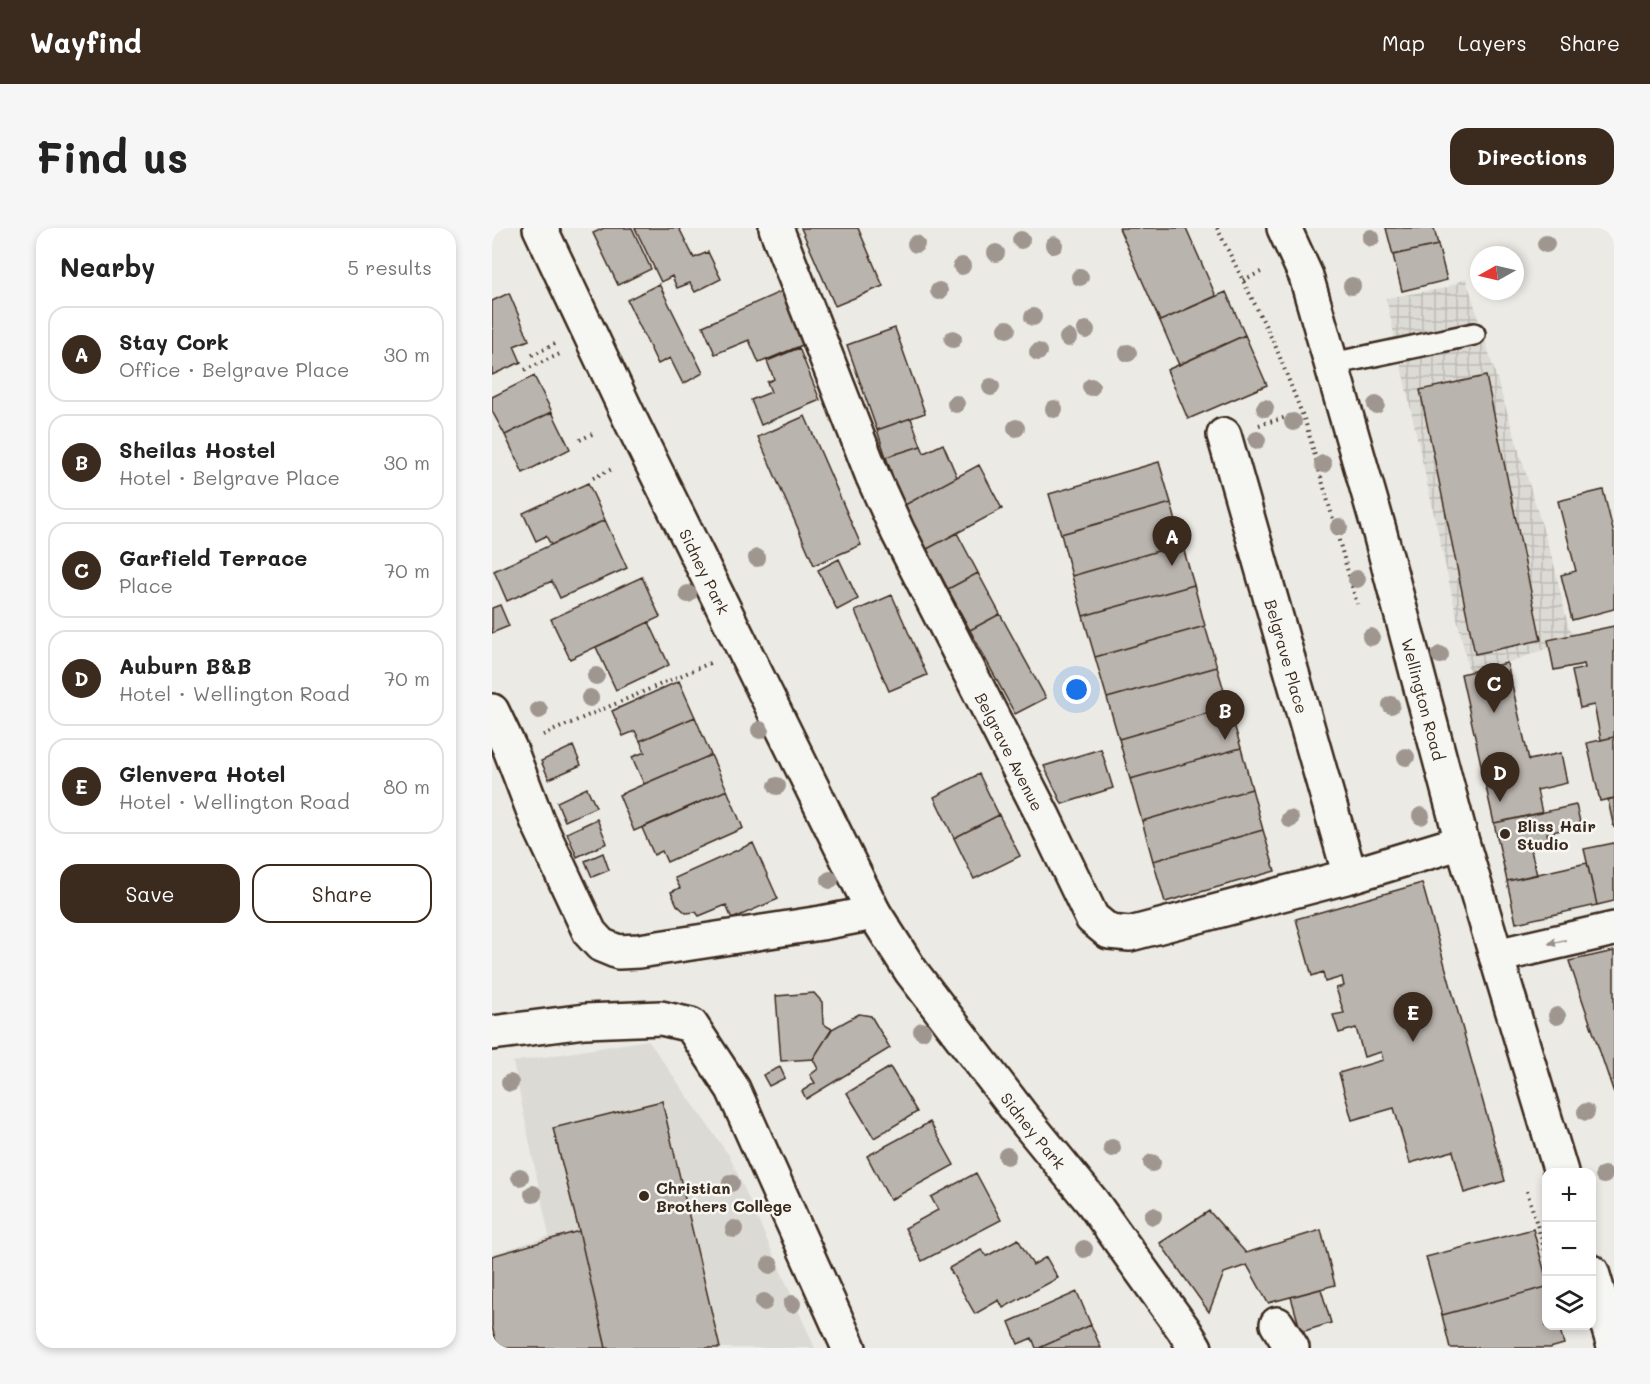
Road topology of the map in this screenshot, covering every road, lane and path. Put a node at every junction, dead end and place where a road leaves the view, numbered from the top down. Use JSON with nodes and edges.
{"nodes":[{"id":1,"x":540,"y":228,"type":"edge"},
{"id":2,"x":776,"y":228,"type":"edge"},
{"id":3,"x":1217,"y":228,"type":"edge"},
{"id":4,"x":1284,"y":228,"type":"edge"},
{"id":5,"x":1263,"y":271,"type":"dead end"},
{"id":6,"x":1243,"y":280,"type":"junction"},
{"id":7,"x":1474,"y":334,"type":"dead end"},
{"id":8,"x":540,"y":351,"type":"dead end"},
{"id":9,"x":531,"y":355,"type":"dead end"},
{"id":10,"x":1332,"y":364,"type":"junction"},
{"id":11,"x":1294,"y":415,"type":"dead end"},
{"id":12,"x":1271,"y":421,"type":"dead end"},
{"id":13,"x":1224,"y":435,"type":"dead end"},
{"id":14,"x":1357,"y":605,"type":"dead end"},
{"id":15,"x":744,"y":648,"type":"junction"},
{"id":16,"x":492,"y":711,"type":"edge"},
{"id":17,"x":510,"y":749,"type":"junction"},
{"id":18,"x":1462,"y":842,"type":"junction"},
{"id":19,"x":1350,"y":876,"type":"junction"},
{"id":20,"x":874,"y":913,"type":"junction"},
{"id":21,"x":1614,"y":929,"type":"edge"},
{"id":22,"x":1496,"y":956,"type":"junction"},
{"id":23,"x":492,"y":1033,"type":"edge"},
{"id":24,"x":1560,"y":1168,"type":"edge"},
{"id":25,"x":1593,"y":1276,"type":"edge"},
{"id":26,"x":1614,"y":1346,"type":"edge"},
{"id":27,"x":849,"y":1348,"type":"edge"},
{"id":28,"x":1195,"y":1348,"type":"edge"}],
"edges":[{"from":1,"to":15,"type":"street","name":"Sidney Park"},
{"from":2,"to":19,"type":"street","name":"Belgrave Avenue"},
{"from":3,"to":6,"type":"path"},
{"from":4,"to":10,"type":"street","name":"Wellington Road"},
{"from":5,"to":6,"type":"path"},
{"from":6,"to":14,"type":"path"},
{"from":7,"to":10,"type":"lane"},
{"from":8,"to":9,"type":"path"},
{"from":10,"to":18,"type":"street","name":"Wellington Road"},
{"from":11,"to":12,"type":"path"},
{"from":13,"to":19,"type":"street","name":"Belgrave Place"},
{"from":15,"to":17,"type":"path"},
{"from":15,"to":20,"type":"street","name":"Sidney Park"},
{"from":16,"to":17,"type":"street"},
{"from":17,"to":20,"type":"street"},
{"from":18,"to":19,"type":"street","name":"Belgrave Avenue"},
{"from":18,"to":22,"type":"street","name":"Wellington Road"},
{"from":20,"to":28,"type":"street","name":"Sidney Park"},
{"from":21,"to":22,"type":"street","one_way":true},
{"from":22,"to":24,"type":"street","name":"Wellington Road"},
{"from":23,"to":27,"type":"street"},
{"from":25,"to":26,"type":"street"}]}
